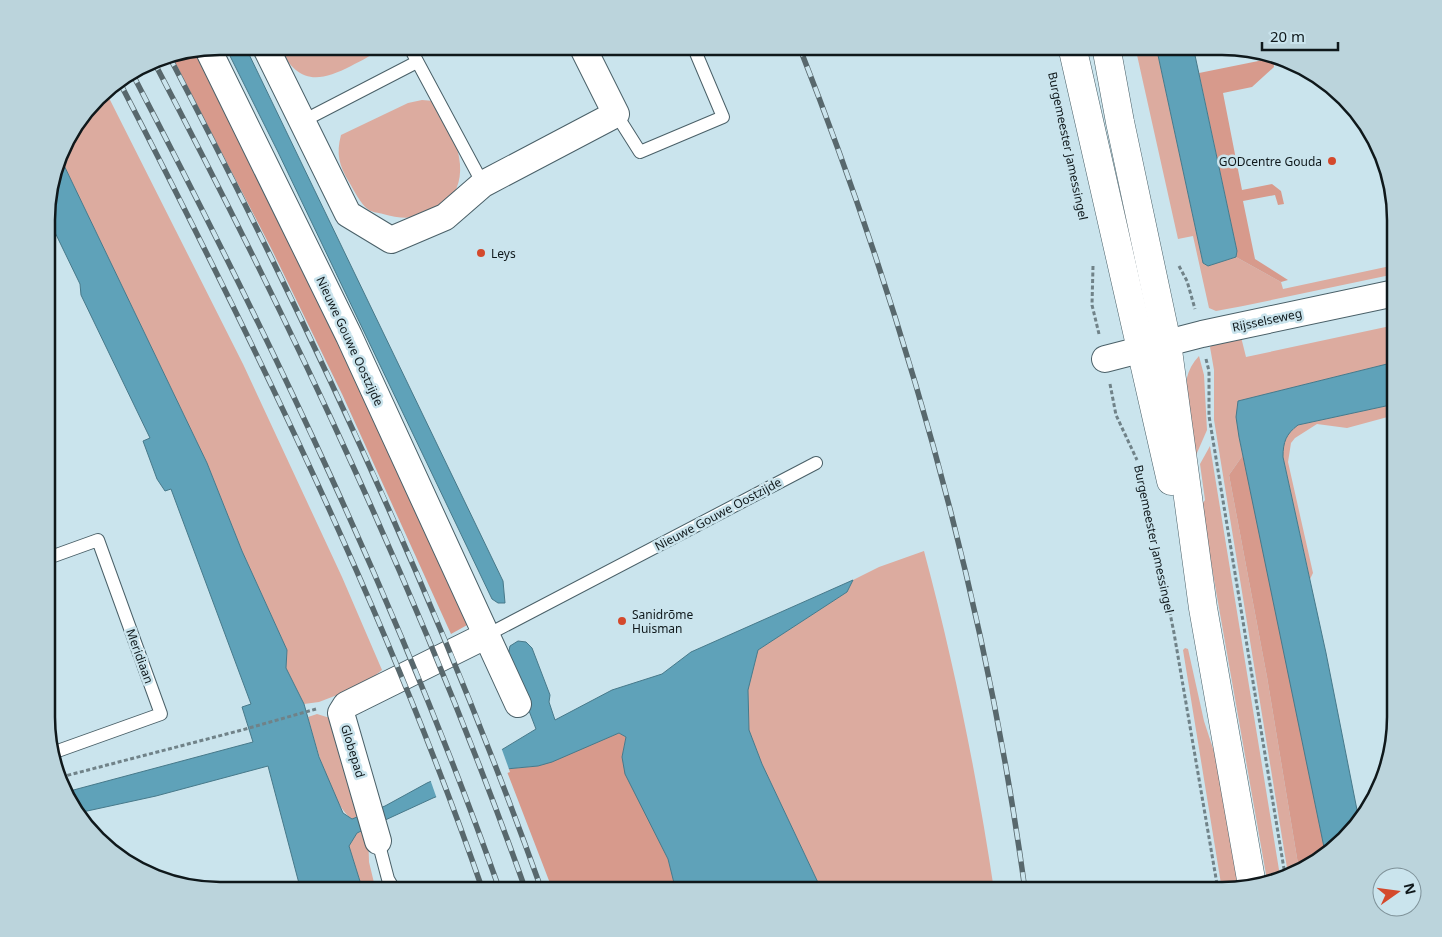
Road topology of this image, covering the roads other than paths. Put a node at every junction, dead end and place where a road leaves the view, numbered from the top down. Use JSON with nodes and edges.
{"nodes":[{"id":1,"x":211,"y":55,"type":"edge"},
{"id":2,"x":269,"y":55,"type":"edge"},
{"id":3,"x":414,"y":55,"type":"edge"},
{"id":4,"x":586,"y":55,"type":"edge"},
{"id":5,"x":697,"y":55,"type":"edge"},
{"id":6,"x":1074,"y":55,"type":"edge"},
{"id":7,"x":1108,"y":55,"type":"edge"},
{"id":8,"x":417,"y":62,"type":"junction"},
{"id":9,"x":616,"y":114,"type":"junction"},
{"id":10,"x":301,"y":122,"type":"junction"},
{"id":11,"x":483,"y":184,"type":"junction"},
{"id":12,"x":1387,"y":295,"type":"edge"},
{"id":13,"x":1167,"y":343,"type":"junction"},
{"id":14,"x":1140,"y":350,"type":"junction"},
{"id":15,"x":1105,"y":359,"type":"road end"},
{"id":16,"x":816,"y":463,"type":"dead end"},
{"id":17,"x":55,"y":555,"type":"edge"},
{"id":18,"x":1204,"y":608,"type":"junction"},
{"id":19,"x":487,"y":635,"type":"junction"},
{"id":20,"x":518,"y":704,"type":"dead end"},
{"id":21,"x":59,"y":751,"type":"edge"},
{"id":22,"x":377,"y":837,"type":"joint"},
{"id":23,"x":1251,"y":879,"type":"edge"},
{"id":24,"x":390,"y":882,"type":"edge"}],
"edges":[{"from":1,"to":19,"type":"street","name":"Nieuwe Gouwe Oostzijde"},
{"from":2,"to":10,"type":"street"},
{"from":3,"to":8,"type":"lane"},
{"from":4,"to":9,"type":"street"},
{"from":5,"to":9,"type":"lane"},
{"from":6,"to":14,"type":"main road","name":"Burgemeester Jamessingel"},
{"from":7,"to":13,"type":"main road","name":"Burgemeester Jamessingel"},
{"from":8,"to":10,"type":"lane"},
{"from":8,"to":11,"type":"lane"},
{"from":9,"to":11,"type":"street"},
{"from":10,"to":11,"type":"street"},
{"from":12,"to":13,"type":"street","name":"Rijsselseweg"},
{"from":13,"to":14,"type":"street","name":"Rijsselseweg"},
{"from":13,"to":18,"type":"main road","name":"Burgemeester Jamessingel"},
{"from":14,"to":15,"type":"street","name":"Rijsselseweg"},
{"from":14,"to":18,"type":"main road","name":"Burgemeester Jamessingel"},
{"from":16,"to":19,"type":"lane","name":"Nieuwe Gouwe Oostzijde"},
{"from":17,"to":21,"type":"lane","name":"Meridiaan"},
{"from":18,"to":23,"type":"main road","name":"Burgemeester Jamessingel"},
{"from":19,"to":20,"type":"street","name":"Nieuwe Gouwe Oostzijde"},
{"from":19,"to":22,"type":"street","name":"Globepad"},
{"from":22,"to":24,"type":"lane","name":"Globepad"}]}
